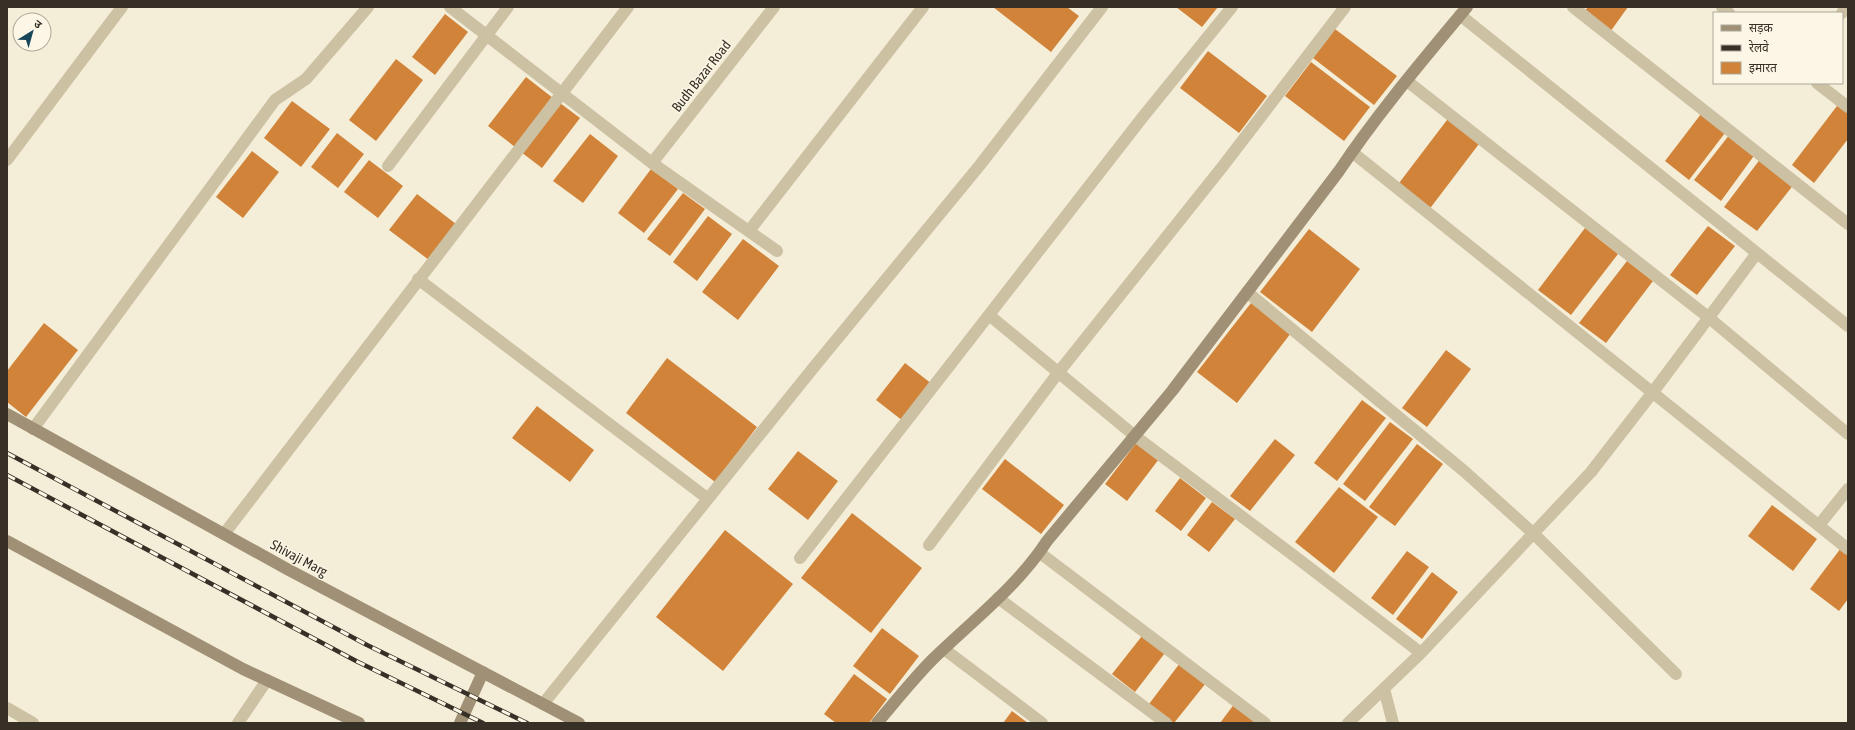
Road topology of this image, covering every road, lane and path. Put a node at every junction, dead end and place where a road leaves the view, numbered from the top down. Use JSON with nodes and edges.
{"nodes":[{"id":1,"x":122,"y":7,"type":"edge"},
{"id":2,"x":368,"y":7,"type":"edge"},
{"id":3,"x":450,"y":7,"type":"edge"},
{"id":4,"x":508,"y":7,"type":"edge"},
{"id":5,"x":628,"y":7,"type":"edge"},
{"id":6,"x":774,"y":7,"type":"edge"},
{"id":7,"x":923,"y":7,"type":"edge"},
{"id":8,"x":1102,"y":7,"type":"edge"},
{"id":9,"x":1232,"y":7,"type":"edge"},
{"id":10,"x":1345,"y":7,"type":"edge"},
{"id":11,"x":1573,"y":7,"type":"edge"},
{"id":12,"x":1464,"y":11,"type":"edge"},
{"id":13,"x":486,"y":36,"type":"junction"},
{"id":14,"x":1407,"y":81,"type":"junction"},
{"id":15,"x":1818,"y":84,"type":"edge"},
{"id":16,"x":560,"y":94,"type":"junction"},
{"id":17,"x":1848,"y":108,"type":"edge"},
{"id":18,"x":1352,"y":152,"type":"junction"},
{"id":19,"x":7,"y":160,"type":"edge"},
{"id":20,"x":652,"y":163,"type":"junction"},
{"id":21,"x":388,"y":166,"type":"dead end"},
{"id":22,"x":1848,"y":224,"type":"edge"},
{"id":23,"x":749,"y":231,"type":"junction"},
{"id":24,"x":777,"y":251,"type":"dead end"},
{"id":25,"x":1757,"y":253,"type":"junction"},
{"id":26,"x":418,"y":279,"type":"junction"},
{"id":27,"x":1248,"y":292,"type":"junction"},
{"id":28,"x":989,"y":316,"type":"junction"},
{"id":29,"x":1708,"y":317,"type":"junction"},
{"id":30,"x":1848,"y":326,"type":"edge"},
{"id":31,"x":1058,"y":373,"type":"junction"},
{"id":32,"x":1653,"y":392,"type":"junction"},
{"id":33,"x":7,"y":414,"type":"edge"},
{"id":34,"x":33,"y":429,"type":"junction"},
{"id":35,"x":1848,"y":434,"type":"edge"},
{"id":36,"x":1135,"y":436,"type":"junction"},
{"id":37,"x":1848,"y":489,"type":"edge"},
{"id":38,"x":708,"y":498,"type":"junction"},
{"id":39,"x":1819,"y":525,"type":"junction"},
{"id":40,"x":224,"y":534,"type":"junction"},
{"id":41,"x":1534,"y":534,"type":"junction"},
{"id":42,"x":7,"y":541,"type":"edge"},
{"id":43,"x":929,"y":545,"type":"dead end"},
{"id":44,"x":1848,"y":549,"type":"edge"},
{"id":45,"x":1040,"y":553,"type":"junction"},
{"id":46,"x":800,"y":558,"type":"dead end"},
{"id":47,"x":998,"y":598,"type":"junction"},
{"id":48,"x":944,"y":649,"type":"junction"},
{"id":49,"x":1421,"y":654,"type":"junction"},
{"id":50,"x":483,"y":672,"type":"junction"},
{"id":51,"x":1676,"y":674,"type":"dead end"},
{"id":52,"x":268,"y":680,"type":"junction"},
{"id":53,"x":1384,"y":688,"type":"junction"},
{"id":54,"x":543,"y":704,"type":"junction"},
{"id":55,"x":7,"y":708,"type":"edge"},
{"id":56,"x":33,"y":723,"type":"edge"},
{"id":57,"x":238,"y":723,"type":"edge"},
{"id":58,"x":359,"y":723,"type":"edge"},
{"id":59,"x":460,"y":723,"type":"edge"},
{"id":60,"x":579,"y":723,"type":"edge"},
{"id":61,"x":877,"y":723,"type":"edge"},
{"id":62,"x":1042,"y":723,"type":"edge"},
{"id":63,"x":1166,"y":723,"type":"edge"},
{"id":64,"x":1265,"y":723,"type":"edge"},
{"id":65,"x":1348,"y":723,"type":"edge"},
{"id":66,"x":1393,"y":723,"type":"edge"}],
"edges":[{"from":1,"to":19,"type":"street"},
{"from":2,"to":34,"type":"street"},
{"from":3,"to":13,"type":"street"},
{"from":4,"to":13,"type":"street"},
{"from":5,"to":16,"type":"street"},
{"from":6,"to":20,"type":"street","name":"Budh Bazar Road"},
{"from":7,"to":23,"type":"street"},
{"from":8,"to":38,"type":"street"},
{"from":9,"to":28,"type":"street"},
{"from":10,"to":31,"type":"street"},
{"from":11,"to":22,"type":"street"},
{"from":12,"to":14,"type":"main road"},
{"from":12,"to":25,"type":"street"},
{"from":13,"to":16,"type":"street"},
{"from":13,"to":21,"type":"street"},
{"from":14,"to":18,"type":"main road"},
{"from":14,"to":29,"type":"street"},
{"from":15,"to":17,"type":"street"},
{"from":16,"to":20,"type":"street"},
{"from":16,"to":26,"type":"street"},
{"from":18,"to":27,"type":"main road"},
{"from":18,"to":32,"type":"street"},
{"from":20,"to":23,"type":"street"},
{"from":23,"to":24,"type":"street"},
{"from":25,"to":29,"type":"street"},
{"from":25,"to":30,"type":"street"},
{"from":26,"to":38,"type":"street"},
{"from":26,"to":40,"type":"street"},
{"from":27,"to":36,"type":"main road"},
{"from":27,"to":41,"type":"street"},
{"from":28,"to":31,"type":"street"},
{"from":28,"to":46,"type":"street"},
{"from":29,"to":32,"type":"street"},
{"from":29,"to":35,"type":"street"},
{"from":31,"to":36,"type":"street"},
{"from":31,"to":43,"type":"street"},
{"from":32,"to":39,"type":"street"},
{"from":32,"to":41,"type":"street"},
{"from":33,"to":34,"type":"main road","name":"Shivaji Marg"},
{"from":34,"to":40,"type":"main road","name":"Shivaji Marg"},
{"from":36,"to":45,"type":"main road"},
{"from":36,"to":49,"type":"street"},
{"from":37,"to":39,"type":"street"},
{"from":38,"to":54,"type":"street"},
{"from":39,"to":44,"type":"street"},
{"from":40,"to":50,"type":"main road","name":"Shivaji Marg"},
{"from":41,"to":49,"type":"street"},
{"from":41,"to":51,"type":"street"},
{"from":42,"to":52,"type":"main road"},
{"from":45,"to":47,"type":"main road"},
{"from":45,"to":64,"type":"street"},
{"from":47,"to":48,"type":"main road"},
{"from":47,"to":63,"type":"street"},
{"from":48,"to":61,"type":"main road"},
{"from":48,"to":62,"type":"street"},
{"from":49,"to":53,"type":"street"},
{"from":50,"to":54,"type":"main road","name":"Shivaji Marg"},
{"from":50,"to":59,"type":"main road"},
{"from":52,"to":57,"type":"street"},
{"from":52,"to":58,"type":"main road"},
{"from":53,"to":65,"type":"street"},
{"from":53,"to":66,"type":"street"},
{"from":54,"to":60,"type":"main road","name":"Shivaji Marg"},
{"from":55,"to":56,"type":"street"}]}
